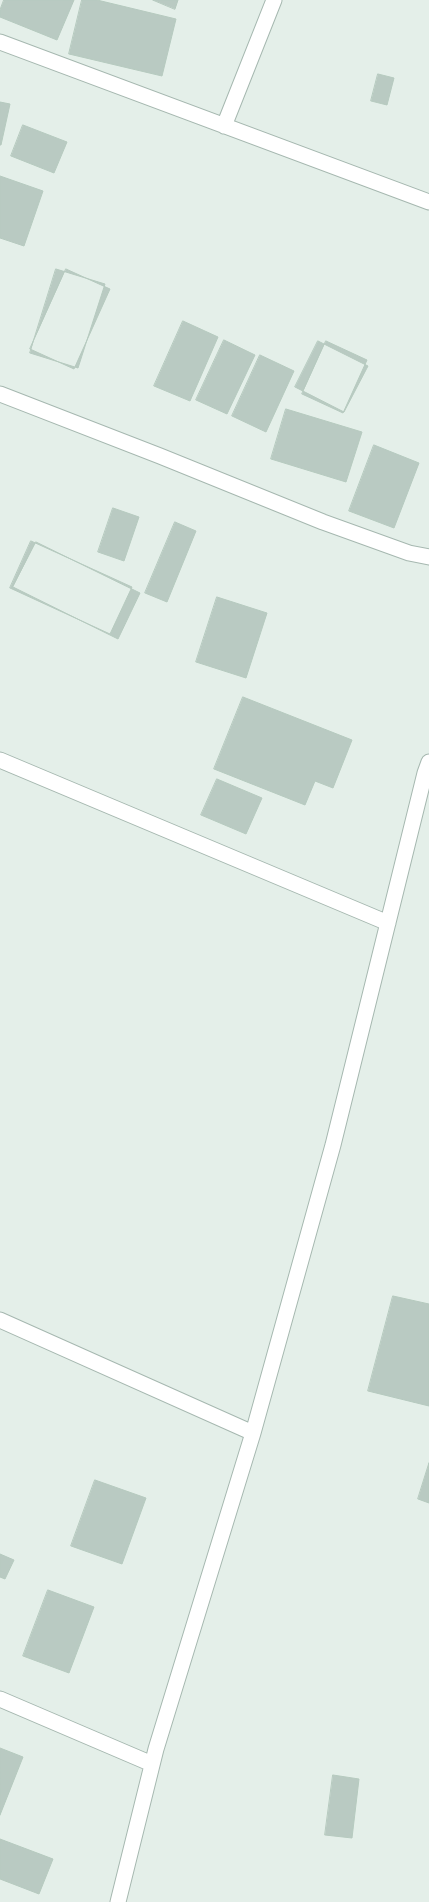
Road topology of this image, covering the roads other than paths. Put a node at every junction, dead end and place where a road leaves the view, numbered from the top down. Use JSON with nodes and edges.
{"nodes":[{"id":1,"x":274,"y":0,"type":"edge"},
{"id":2,"x":0,"y":42,"type":"edge"},
{"id":3,"x":224,"y":126,"type":"junction"},
{"id":4,"x":429,"y":202,"type":"edge"},
{"id":5,"x":0,"y":394,"type":"edge"},
{"id":6,"x":429,"y":557,"type":"edge"},
{"id":7,"x":0,"y":760,"type":"edge"},
{"id":8,"x":429,"y":762,"type":"edge"},
{"id":9,"x":388,"y":923,"type":"junction"},
{"id":10,"x":0,"y":1320,"type":"edge"},
{"id":11,"x":253,"y":1433,"type":"junction"},
{"id":12,"x":0,"y":1700,"type":"edge"},
{"id":13,"x":152,"y":1764,"type":"junction"},
{"id":14,"x":118,"y":1902,"type":"edge"}],
"edges":[{"from":1,"to":3,"type":"street"},
{"from":2,"to":3,"type":"street"},
{"from":3,"to":4,"type":"street"},
{"from":5,"to":6,"type":"street"},
{"from":7,"to":9,"type":"street"},
{"from":8,"to":9,"type":"street"},
{"from":9,"to":11,"type":"street"},
{"from":10,"to":11,"type":"street"},
{"from":11,"to":13,"type":"street"},
{"from":12,"to":13,"type":"street"},
{"from":13,"to":14,"type":"street"}]}
